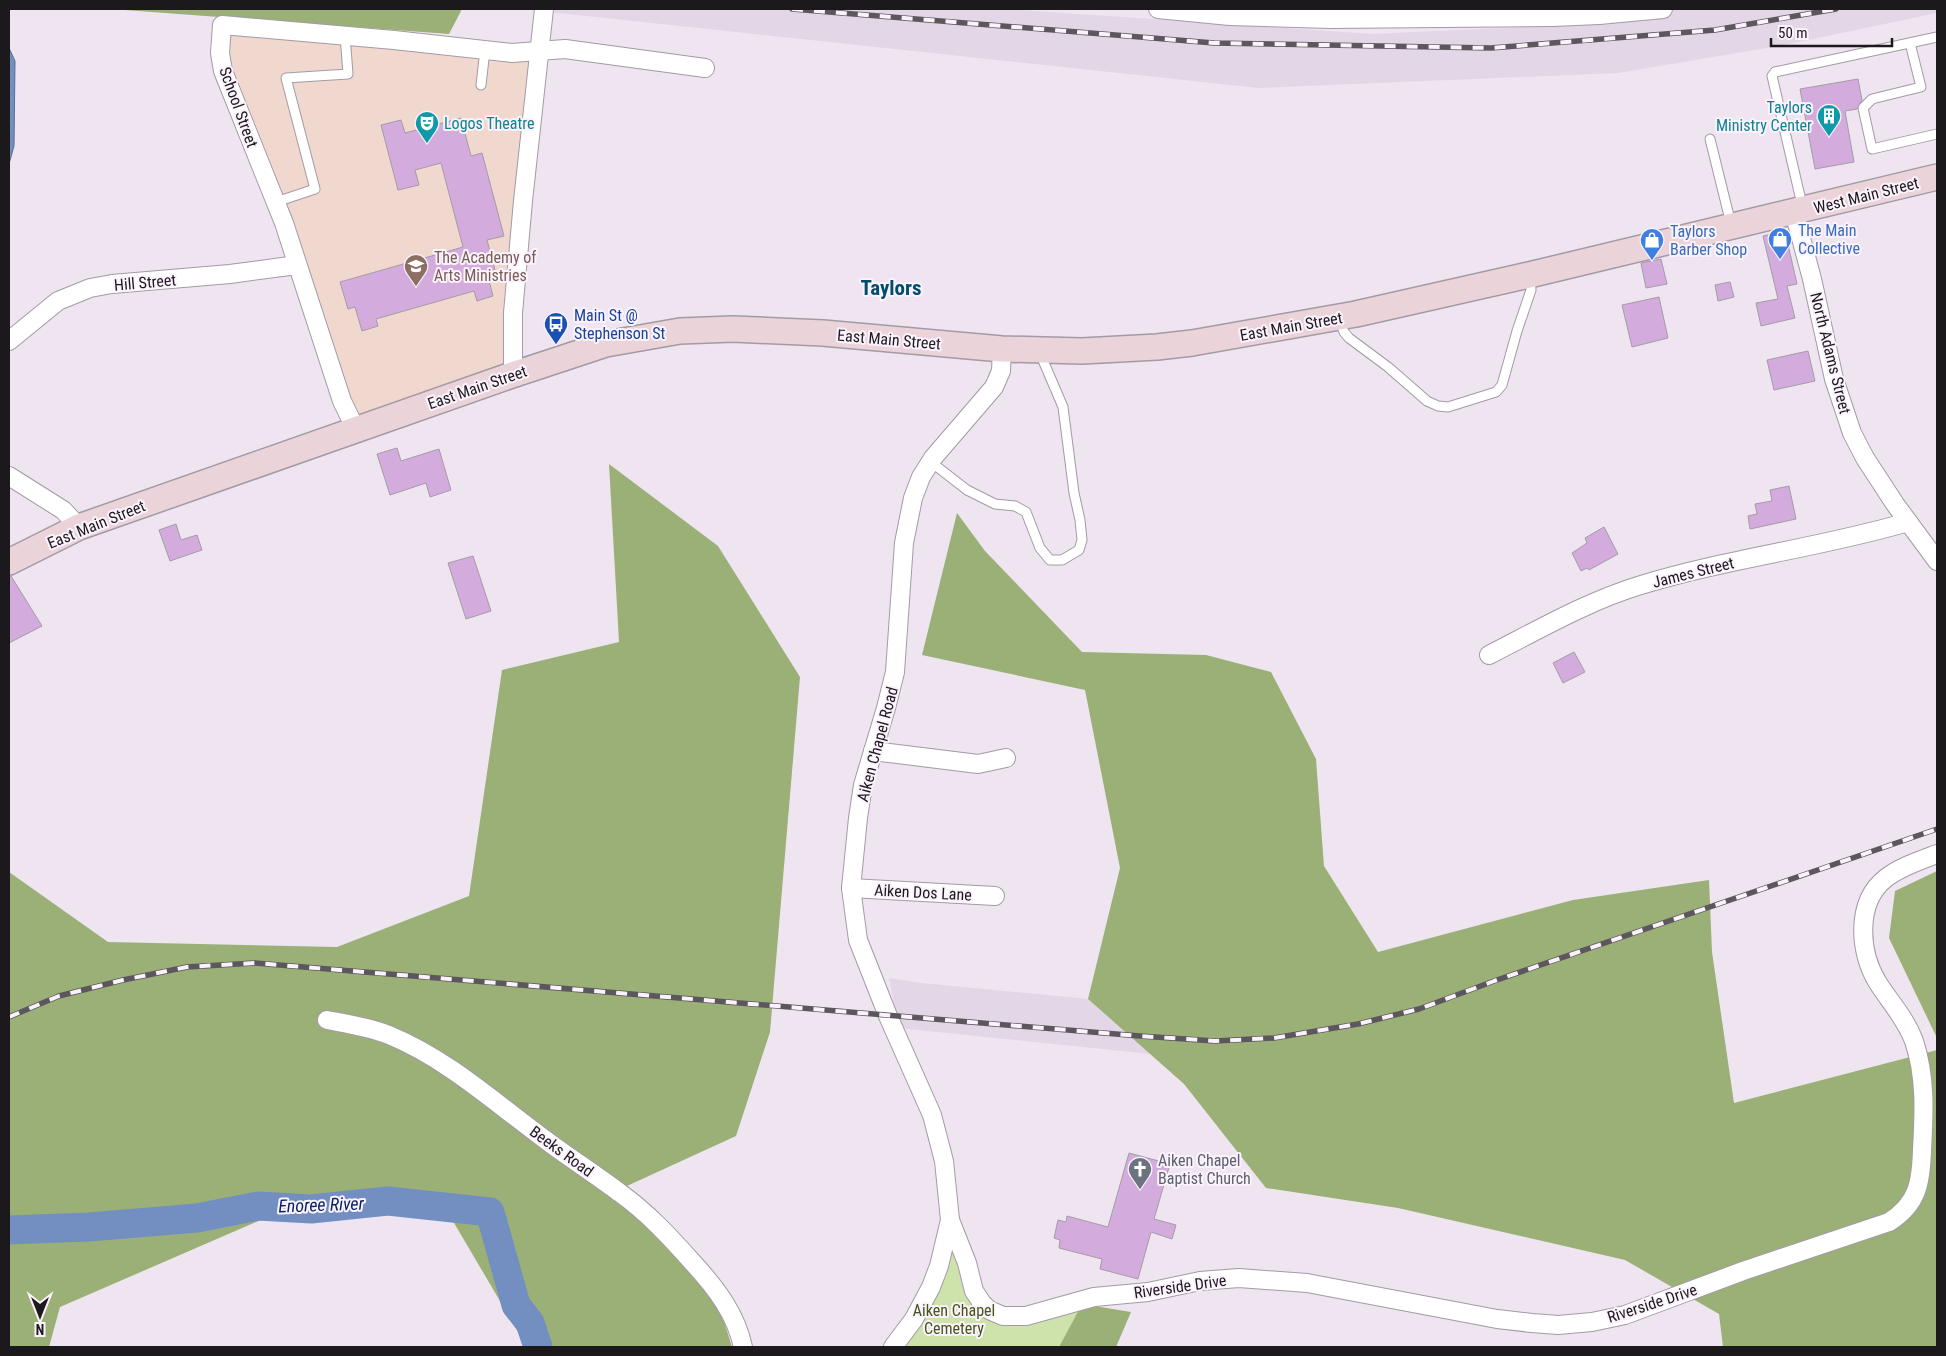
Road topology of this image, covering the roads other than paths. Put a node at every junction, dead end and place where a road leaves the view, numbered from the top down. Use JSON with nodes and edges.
{"nodes":[{"id":1,"x":544,"y":9,"type":"edge"},
{"id":2,"x":1158,"y":9,"type":"edge"},
{"id":3,"x":1663,"y":9,"type":"edge"},
{"id":4,"x":1362,"y":14,"type":"edge"},
{"id":5,"x":345,"y":36,"type":"junction"},
{"id":6,"x":1937,"y":37,"type":"edge"},
{"id":7,"x":1910,"y":43,"type":"junction"},
{"id":8,"x":485,"y":50,"type":"junction"},
{"id":9,"x":538,"y":51,"type":"junction"},
{"id":10,"x":706,"y":68,"type":"dead end"},
{"id":11,"x":480,"y":85,"type":"dead end"},
{"id":12,"x":1937,"y":134,"type":"edge"},
{"id":13,"x":1710,"y":139,"type":"dead end"},
{"id":14,"x":1937,"y":177,"type":"edge"},
{"id":15,"x":276,"y":202,"type":"junction"},
{"id":16,"x":1799,"y":211,"type":"junction"},
{"id":17,"x":1731,"y":227,"type":"junction"},
{"id":18,"x":297,"y":265,"type":"junction"},
{"id":19,"x":1530,"y":275,"type":"junction"},
{"id":20,"x":1338,"y":317,"type":"junction"},
{"id":21,"x":9,"y":341,"type":"edge"},
{"id":22,"x":1002,"y":349,"type":"junction"},
{"id":23,"x":1038,"y":350,"type":"junction"},
{"id":24,"x":514,"y":374,"type":"junction"},
{"id":25,"x":356,"y":430,"type":"junction"},
{"id":26,"x":931,"y":462,"type":"junction"},
{"id":27,"x":9,"y":476,"type":"edge"},
{"id":28,"x":1908,"y":522,"type":"junction"},
{"id":29,"x":79,"y":527,"type":"junction"},
{"id":30,"x":1937,"y":561,"type":"edge"},
{"id":31,"x":9,"y":562,"type":"edge"},
{"id":32,"x":1489,"y":655,"type":"dead end"},
{"id":33,"x":873,"y":751,"type":"junction"},
{"id":34,"x":1006,"y":758,"type":"dead end"},
{"id":35,"x":1937,"y":854,"type":"edge"},
{"id":36,"x":851,"y":888,"type":"junction"},
{"id":37,"x":995,"y":896,"type":"dead end"},
{"id":38,"x":327,"y":1020,"type":"dead end"},
{"id":39,"x":950,"y":1220,"type":"junction"},
{"id":40,"x":743,"y":1347,"type":"edge"},
{"id":41,"x":893,"y":1347,"type":"edge"}],
"edges":[{"from":1,"to":9,"type":"street"},
{"from":2,"to":4,"type":"street"},
{"from":3,"to":4,"type":"street"},
{"from":5,"to":8,"type":"street","name":"School Street"},
{"from":5,"to":15,"type":"lane"},
{"from":5,"to":15,"type":"street","name":"School Street"},
{"from":6,"to":7,"type":"lane"},
{"from":7,"to":12,"type":"lane"},
{"from":7,"to":16,"type":"lane"},
{"from":8,"to":9,"type":"street","name":"School Street"},
{"from":8,"to":11,"type":"lane"},
{"from":9,"to":10,"type":"street","name":"School Street"},
{"from":9,"to":24,"type":"street"},
{"from":13,"to":17,"type":"lane"},
{"from":14,"to":16,"type":"street","name":"West Main Street"},
{"from":15,"to":18,"type":"street","name":"School Street"},
{"from":16,"to":17,"type":"street","name":"East Main Street"},
{"from":16,"to":28,"type":"street","name":"North Adams Street"},
{"from":17,"to":19,"type":"street","name":"East Main Street"},
{"from":18,"to":21,"type":"street","name":"Hill Street"},
{"from":18,"to":25,"type":"street","name":"School Street"},
{"from":19,"to":20,"type":"street","name":"East Main Street"},
{"from":19,"to":20,"type":"lane"},
{"from":20,"to":23,"type":"street","name":"East Main Street"},
{"from":22,"to":23,"type":"street","name":"East Main Street"},
{"from":22,"to":24,"type":"street","name":"East Main Street"},
{"from":22,"to":26,"type":"street","name":"Aiken Chapel Road"},
{"from":23,"to":26,"type":"lane"},
{"from":24,"to":25,"type":"street","name":"East Main Street"},
{"from":25,"to":29,"type":"street","name":"East Main Street"},
{"from":26,"to":33,"type":"street","name":"Aiken Chapel Road"},
{"from":27,"to":29,"type":"street"},
{"from":28,"to":30,"type":"street","name":"North Adams Street"},
{"from":28,"to":32,"type":"street","name":"James Street"},
{"from":29,"to":31,"type":"street","name":"East Main Street"},
{"from":33,"to":34,"type":"street"},
{"from":33,"to":36,"type":"street","name":"Aiken Chapel Road"},
{"from":35,"to":39,"type":"street","name":"Riverside Drive"},
{"from":36,"to":37,"type":"street","name":"Aiken Dos Lane"},
{"from":36,"to":39,"type":"street","name":"Aiken Chapel Road"},
{"from":38,"to":40,"type":"street","name":"Beeks Road"},
{"from":39,"to":41,"type":"street","name":"Aiken Chapel Road"}]}
